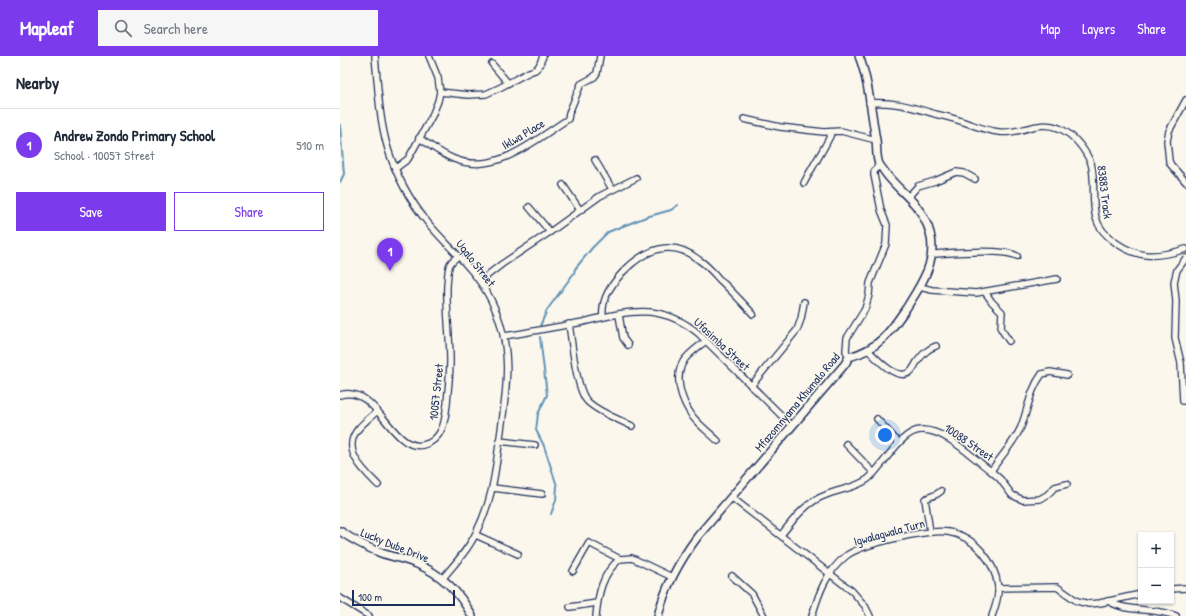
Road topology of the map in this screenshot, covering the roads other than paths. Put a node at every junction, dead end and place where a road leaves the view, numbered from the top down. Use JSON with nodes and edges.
{"nodes":[{"id":1,"x":374,"y":56,"type":"edge"},
{"id":2,"x":429,"y":56,"type":"edge"},
{"id":3,"x":543,"y":56,"type":"edge"},
{"id":4,"x":600,"y":56,"type":"edge"},
{"id":5,"x":859,"y":56,"type":"edge"},
{"id":6,"x":492,"y":64,"type":"dead end"},
{"id":7,"x":508,"y":84,"type":"junction"},
{"id":8,"x":440,"y":92,"type":"junction"},
{"id":9,"x":1186,"y":100,"type":"edge"},
{"id":10,"x":870,"y":103,"type":"junction"},
{"id":11,"x":744,"y":119,"type":"dead end"},
{"id":12,"x":832,"y":132,"type":"junction"},
{"id":13,"x":419,"y":138,"type":"junction"},
{"id":14,"x":876,"y":140,"type":"junction"},
{"id":15,"x":595,"y":160,"type":"dead end"},
{"id":16,"x":879,"y":164,"type":"junction"},
{"id":17,"x":396,"y":168,"type":"junction"},
{"id":18,"x":636,"y":178,"type":"dead end"},
{"id":19,"x":975,"y":179,"type":"dead end"},
{"id":20,"x":804,"y":182,"type":"dead end"},
{"id":21,"x":1186,"y":182,"type":"edge"},
{"id":22,"x":563,"y":185,"type":"dead end"},
{"id":23,"x":612,"y":189,"type":"junction"},
{"id":24,"x":908,"y":197,"type":"junction"},
{"id":25,"x":529,"y":207,"type":"dead end"},
{"id":26,"x":580,"y":210,"type":"junction"},
{"id":27,"x":550,"y":232,"type":"junction"},
{"id":28,"x":1186,"y":249,"type":"edge"},
{"id":29,"x":932,"y":254,"type":"junction"},
{"id":30,"x":458,"y":256,"type":"junction"},
{"id":31,"x":1017,"y":256,"type":"dead end"},
{"id":32,"x":1186,"y":258,"type":"edge"},
{"id":33,"x":1057,"y":279,"type":"dead end"},
{"id":34,"x":480,"y":281,"type":"junction"},
{"id":35,"x":920,"y":287,"type":"junction"},
{"id":36,"x":985,"y":292,"type":"junction"},
{"id":37,"x":804,"y":302,"type":"dead end"},
{"id":38,"x":753,"y":314,"type":"dead end"},
{"id":39,"x":619,"y":315,"type":"junction"},
{"id":40,"x":603,"y":317,"type":"junction"},
{"id":41,"x":569,"y":324,"type":"junction"},
{"id":42,"x":504,"y":336,"type":"junction"},
{"id":43,"x":706,"y":341,"type":"junction"},
{"id":44,"x":1009,"y":341,"type":"dead end"},
{"id":45,"x":628,"y":345,"type":"dead end"},
{"id":46,"x":936,"y":346,"type":"dead end"},
{"id":47,"x":868,"y":350,"type":"junction"},
{"id":48,"x":849,"y":357,"type":"junction"},
{"id":49,"x":1067,"y":375,"type":"dead end"},
{"id":50,"x":751,"y":386,"type":"junction"},
{"id":51,"x":340,"y":395,"type":"edge"},
{"id":52,"x":1183,"y":401,"type":"dead end"},
{"id":53,"x":377,"y":411,"type":"junction"},
{"id":54,"x":877,"y":419,"type":"dead end"},
{"id":55,"x":632,"y":426,"type":"dead end"},
{"id":56,"x":792,"y":426,"type":"junction"},
{"id":57,"x":500,"y":441,"type":"junction"},
{"id":58,"x":718,"y":441,"type":"dead end"},
{"id":59,"x":899,"y":443,"type":"junction"},
{"id":60,"x":846,"y":444,"type":"dead end"},
{"id":61,"x":535,"y":445,"type":"dead end"},
{"id":62,"x":991,"y":471,"type":"junction"},
{"id":63,"x":874,"y":473,"type":"junction"},
{"id":64,"x":1067,"y":484,"type":"dead end"},
{"id":65,"x":378,"y":485,"type":"dead end"},
{"id":66,"x":493,"y":488,"type":"junction"},
{"id":67,"x":941,"y":491,"type":"dead end"},
{"id":68,"x":542,"y":494,"type":"dead end"},
{"id":69,"x":731,"y":497,"type":"junction"},
{"id":70,"x":340,"y":531,"type":"edge"},
{"id":71,"x":930,"y":532,"type":"junction"},
{"id":72,"x":476,"y":535,"type":"junction"},
{"id":73,"x":781,"y":535,"type":"junction"},
{"id":74,"x":518,"y":554,"type":"dead end"},
{"id":75,"x":620,"y":559,"type":"junction"},
{"id":76,"x":573,"y":571,"type":"dead end"},
{"id":77,"x":830,"y":574,"type":"junction"},
{"id":78,"x":732,"y":576,"type":"dead end"},
{"id":79,"x":672,"y":577,"type":"junction"},
{"id":80,"x":442,"y":579,"type":"junction"},
{"id":81,"x":998,"y":588,"type":"junction"},
{"id":82,"x":1186,"y":588,"type":"edge"},
{"id":83,"x":1174,"y":589,"type":"edge"},
{"id":84,"x":1138,"y":595,"type":"edge"},
{"id":85,"x":340,"y":598,"type":"edge"},
{"id":86,"x":1108,"y":601,"type":"junction"},
{"id":87,"x":597,"y":603,"type":"junction"},
{"id":88,"x":570,"y":607,"type":"dead end"},
{"id":89,"x":369,"y":616,"type":"edge"},
{"id":90,"x":472,"y":616,"type":"edge"},
{"id":91,"x":596,"y":616,"type":"edge"},
{"id":92,"x":658,"y":616,"type":"edge"},
{"id":93,"x":764,"y":616,"type":"edge"},
{"id":94,"x":812,"y":616,"type":"edge"},
{"id":95,"x":870,"y":616,"type":"edge"},
{"id":96,"x":992,"y":616,"type":"edge"},
{"id":97,"x":1176,"y":616,"type":"edge"}],
"edges":[{"from":1,"to":17,"type":"street","name":"Uqalo Street"},
{"from":2,"to":8,"type":"street"},
{"from":3,"to":7,"type":"street"},
{"from":4,"to":13,"type":"street","name":"Iklwa Place"},
{"from":5,"to":10,"type":"street","name":"Mfazomnyama Khumalo Road"},
{"from":6,"to":7,"type":"street"},
{"from":7,"to":8,"type":"street"},
{"from":8,"to":13,"type":"street"},
{"from":9,"to":21,"type":"street"},
{"from":10,"to":14,"type":"street","name":"Mfazomnyama Khumalo Road"},
{"from":10,"to":28,"type":"street","name":"83883 Track"},
{"from":11,"to":12,"type":"street"},
{"from":12,"to":14,"type":"street"},
{"from":12,"to":20,"type":"street"},
{"from":13,"to":17,"type":"street"},
{"from":14,"to":16,"type":"street","name":"Mfazomnyama Khumalo Road"},
{"from":15,"to":23,"type":"street"},
{"from":16,"to":24,"type":"street","name":"Mfazomnyama Khumalo Road"},
{"from":16,"to":48,"type":"street"},
{"from":17,"to":30,"type":"street","name":"Uqalo Street"},
{"from":18,"to":23,"type":"street"},
{"from":19,"to":24,"type":"street"},
{"from":22,"to":26,"type":"street"},
{"from":23,"to":26,"type":"street"},
{"from":24,"to":29,"type":"street","name":"Mfazomnyama Khumalo Road"},
{"from":25,"to":27,"type":"street"},
{"from":26,"to":27,"type":"street"},
{"from":27,"to":34,"type":"street"},
{"from":29,"to":31,"type":"street"},
{"from":29,"to":35,"type":"street","name":"Mfazomnyama Khumalo Road"},
{"from":30,"to":34,"type":"street","name":"Uqalo Street"},
{"from":30,"to":53,"type":"street","name":"10057 Street"},
{"from":32,"to":52,"type":"street"},
{"from":33,"to":36,"type":"street"},
{"from":34,"to":42,"type":"street","name":"Uqalo Street"},
{"from":35,"to":36,"type":"street"},
{"from":35,"to":47,"type":"street","name":"Mfazomnyama Khumalo Road"},
{"from":36,"to":44,"type":"street"},
{"from":37,"to":50,"type":"street"},
{"from":38,"to":40,"type":"street"},
{"from":39,"to":40,"type":"street","name":"Ufasimba Street"},
{"from":39,"to":43,"type":"street","name":"Ufasimba Street"},
{"from":39,"to":45,"type":"street"},
{"from":40,"to":41,"type":"street","name":"Ufasimba Street"},
{"from":41,"to":42,"type":"street","name":"Ufasimba Street"},
{"from":41,"to":55,"type":"street"},
{"from":42,"to":57,"type":"street","name":"Uqalo Street"},
{"from":43,"to":50,"type":"street","name":"Ufasimba Street"},
{"from":43,"to":58,"type":"street"},
{"from":46,"to":47,"type":"street"},
{"from":47,"to":48,"type":"street","name":"Mfazomnyama Khumalo Road"},
{"from":48,"to":56,"type":"street","name":"Mfazomnyama Khumalo Road"},
{"from":49,"to":62,"type":"street","name":"10088 Street"},
{"from":50,"to":56,"type":"street","name":"Ufasimba Street"},
{"from":51,"to":53,"type":"street","name":"10057 Street"},
{"from":53,"to":65,"type":"street"},
{"from":54,"to":59,"type":"street"},
{"from":56,"to":69,"type":"street","name":"Mfazomnyama Khumalo Road"},
{"from":57,"to":61,"type":"street"},
{"from":57,"to":66,"type":"street","name":"Uqalo Street"},
{"from":59,"to":62,"type":"street","name":"10088 Street"},
{"from":59,"to":63,"type":"street","name":"10088 Street"},
{"from":60,"to":63,"type":"street"},
{"from":62,"to":64,"type":"street"},
{"from":63,"to":73,"type":"street","name":"10088 Street"},
{"from":66,"to":68,"type":"street"},
{"from":66,"to":72,"type":"street","name":"Uqalo Street"},
{"from":67,"to":71,"type":"street"},
{"from":69,"to":73,"type":"street"},
{"from":69,"to":79,"type":"street","name":"Mfazomnyama Khumalo Road"},
{"from":70,"to":80,"type":"street","name":"Lucky Dube Drive"},
{"from":71,"to":77,"type":"street","name":"Igwalagwala Turn"},
{"from":71,"to":81,"type":"street","name":"Igwalagwala Turn"},
{"from":72,"to":74,"type":"street"},
{"from":72,"to":80,"type":"street","name":"Uqalo Street"},
{"from":73,"to":77,"type":"street"},
{"from":75,"to":76,"type":"street"},
{"from":75,"to":79,"type":"street"},
{"from":75,"to":87,"type":"street"},
{"from":77,"to":94,"type":"street","name":"Igwalagwala Turn"},
{"from":77,"to":95,"type":"street"},
{"from":78,"to":93,"type":"street"},
{"from":79,"to":92,"type":"street","name":"Mfazomnyama Khumalo Road"},
{"from":80,"to":90,"type":"street","name":"Lucky Dube Drive"},
{"from":81,"to":86,"type":"street"},
{"from":81,"to":96,"type":"street","name":"Igwalagwala Turn"},
{"from":82,"to":83,"type":"street"},
{"from":84,"to":86,"type":"street"},
{"from":85,"to":89,"type":"street"},
{"from":86,"to":97,"type":"street"},
{"from":87,"to":88,"type":"street"},
{"from":87,"to":91,"type":"street"}]}
